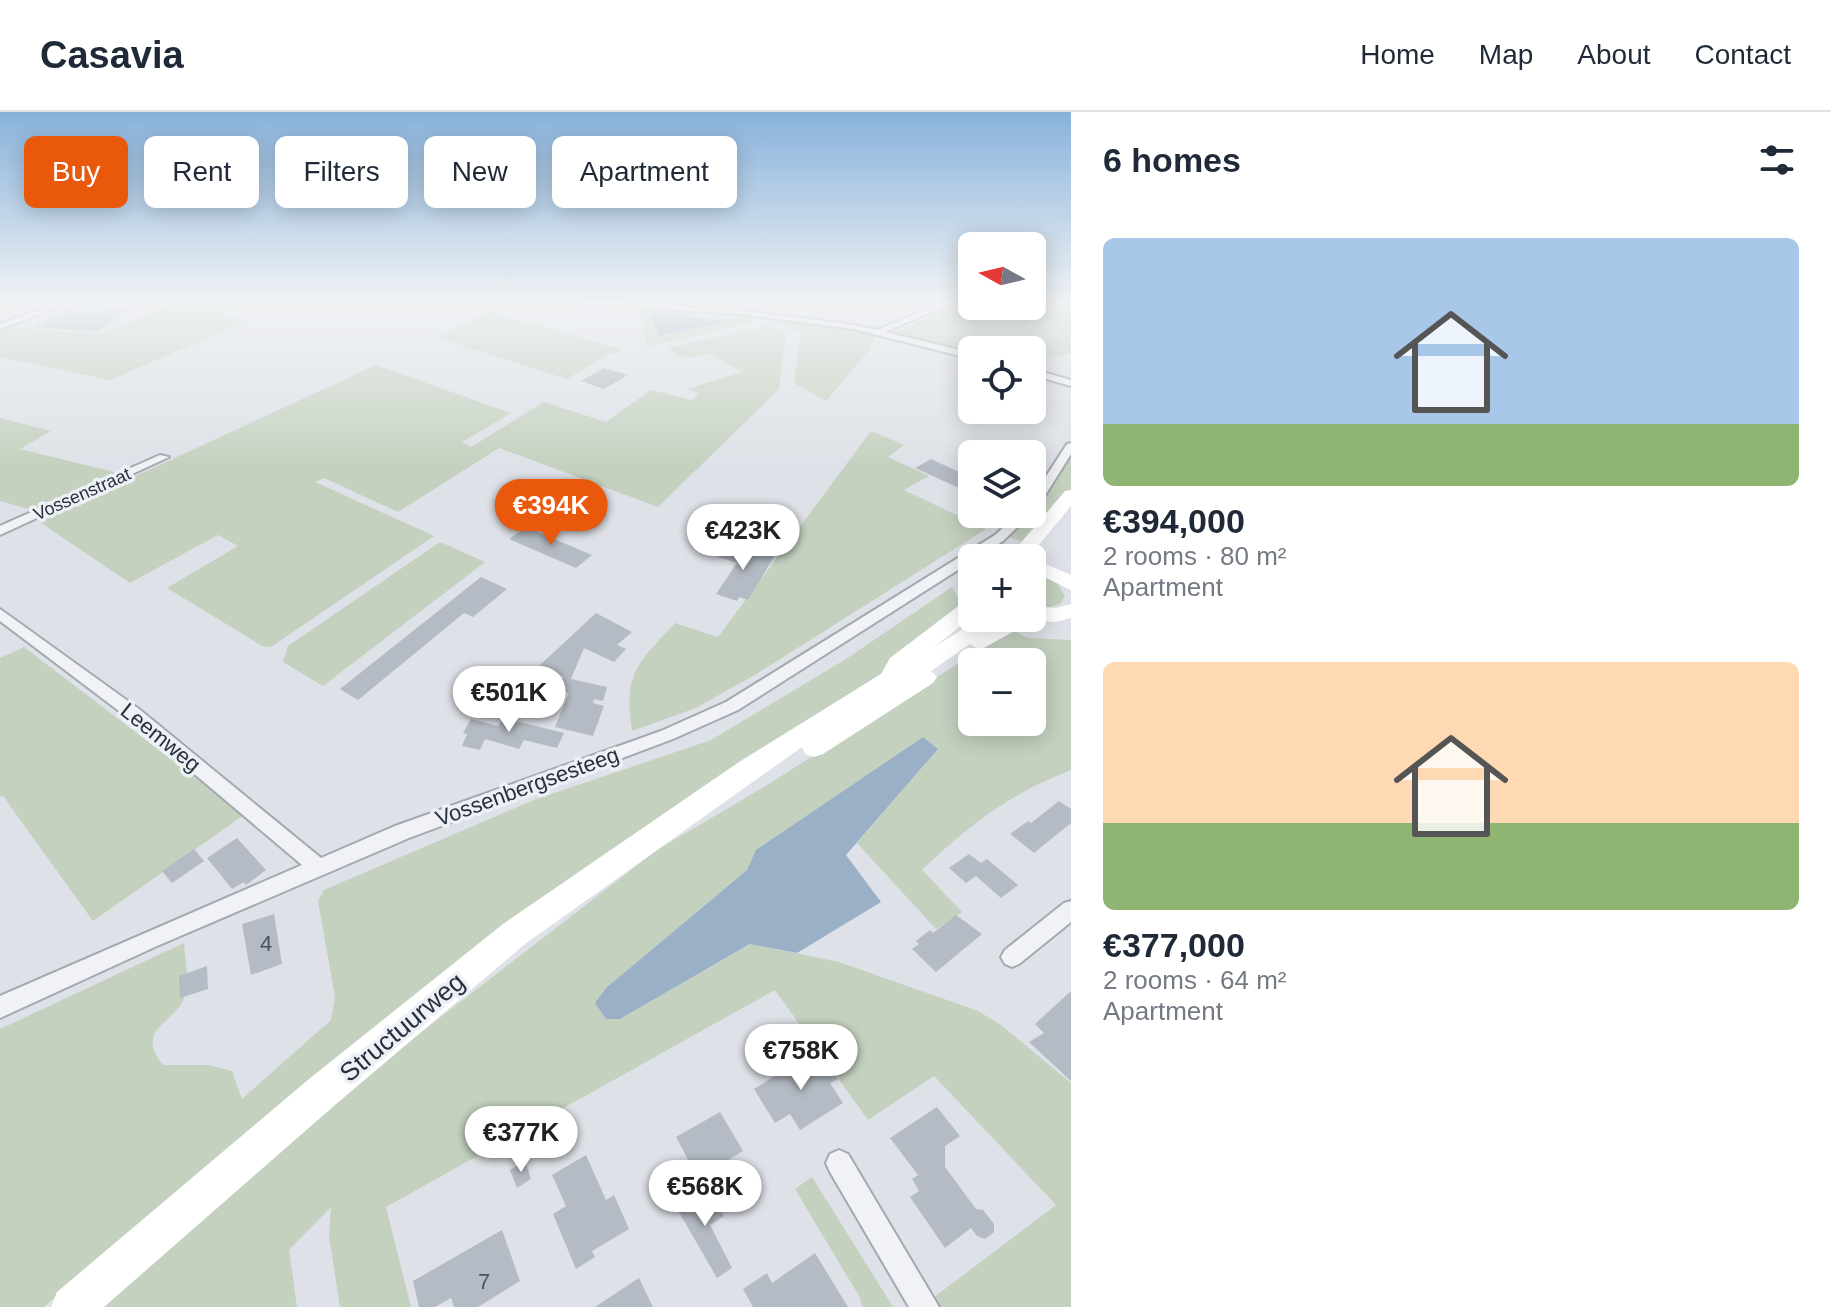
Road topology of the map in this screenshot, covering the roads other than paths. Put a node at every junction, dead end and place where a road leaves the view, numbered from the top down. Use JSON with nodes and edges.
{"nodes":[{"id":1,"x":1046,"y":376,"type":"edge"},
{"id":2,"x":1071,"y":383,"type":"edge"},
{"id":3,"x":1071,"y":446,"type":"edge"},
{"id":4,"x":164,"y":457,"type":"dead end"},
{"id":5,"x":1046,"y":485,"type":"edge"},
{"id":6,"x":1071,"y":495,"type":"edge"},
{"id":7,"x":1071,"y":509,"type":"edge"},
{"id":8,"x":1010,"y":528,"type":"edge"},
{"id":9,"x":0,"y":531,"type":"edge"},
{"id":10,"x":1030,"y":544,"type":"edge"},
{"id":11,"x":1046,"y":544,"type":"edge"},
{"id":12,"x":1071,"y":558,"type":"edge"},
{"id":13,"x":1046,"y":571,"type":"edge"},
{"id":14,"x":1068,"y":582,"type":"edge"},
{"id":15,"x":1071,"y":612,"type":"edge"},
{"id":16,"x":0,"y":614,"type":"edge"},
{"id":17,"x":1046,"y":615,"type":"edge"},
{"id":18,"x":958,"y":617,"type":"edge"},
{"id":19,"x":973,"y":632,"type":"edge"},
{"id":20,"x":999,"y":632,"type":"edge"},
{"id":21,"x":887,"y":681,"type":"junction"},
{"id":22,"x":748,"y":769,"type":"junction"},
{"id":23,"x":318,"y":867,"type":"junction"},
{"id":24,"x":1071,"y":910,"type":"edge"},
{"id":25,"x":1012,"y":957,"type":"dead end"},
{"id":26,"x":0,"y":1007,"type":"edge"},
{"id":27,"x":839,"y":1163,"type":"dead end"},
{"id":28,"x":72,"y":1307,"type":"edge"},
{"id":29,"x":925,"y":1307,"type":"edge"}],
"edges":[{"from":1,"to":2,"type":"street"},
{"from":3,"to":5,"type":"street"},
{"from":4,"to":9,"type":"street","name":"Vossenstraat"},
{"from":6,"to":10,"type":"main road"},
{"from":7,"to":11,"type":"main road"},
{"from":8,"to":23,"type":"street","name":"Vossenbergsesteeg"},
{"from":12,"to":14,"type":"main road"},
{"from":13,"to":14,"type":"main road"},
{"from":15,"to":17,"type":"main road"},
{"from":16,"to":23,"type":"street","name":"Leemweg"},
{"from":18,"to":21,"type":"main road","name":"Structuurweg"},
{"from":19,"to":21,"type":"main road","name":"Structuurweg"},
{"from":20,"to":22,"type":"main road","name":"Structuurweg"},
{"from":21,"to":22,"type":"main road","name":"Structuurweg"},
{"from":22,"to":28,"type":"main road","name":"Structuurweg"},
{"from":23,"to":26,"type":"street","name":"Vossenbergsesteeg"},
{"from":24,"to":25,"type":"street"},
{"from":27,"to":29,"type":"street"}]}
